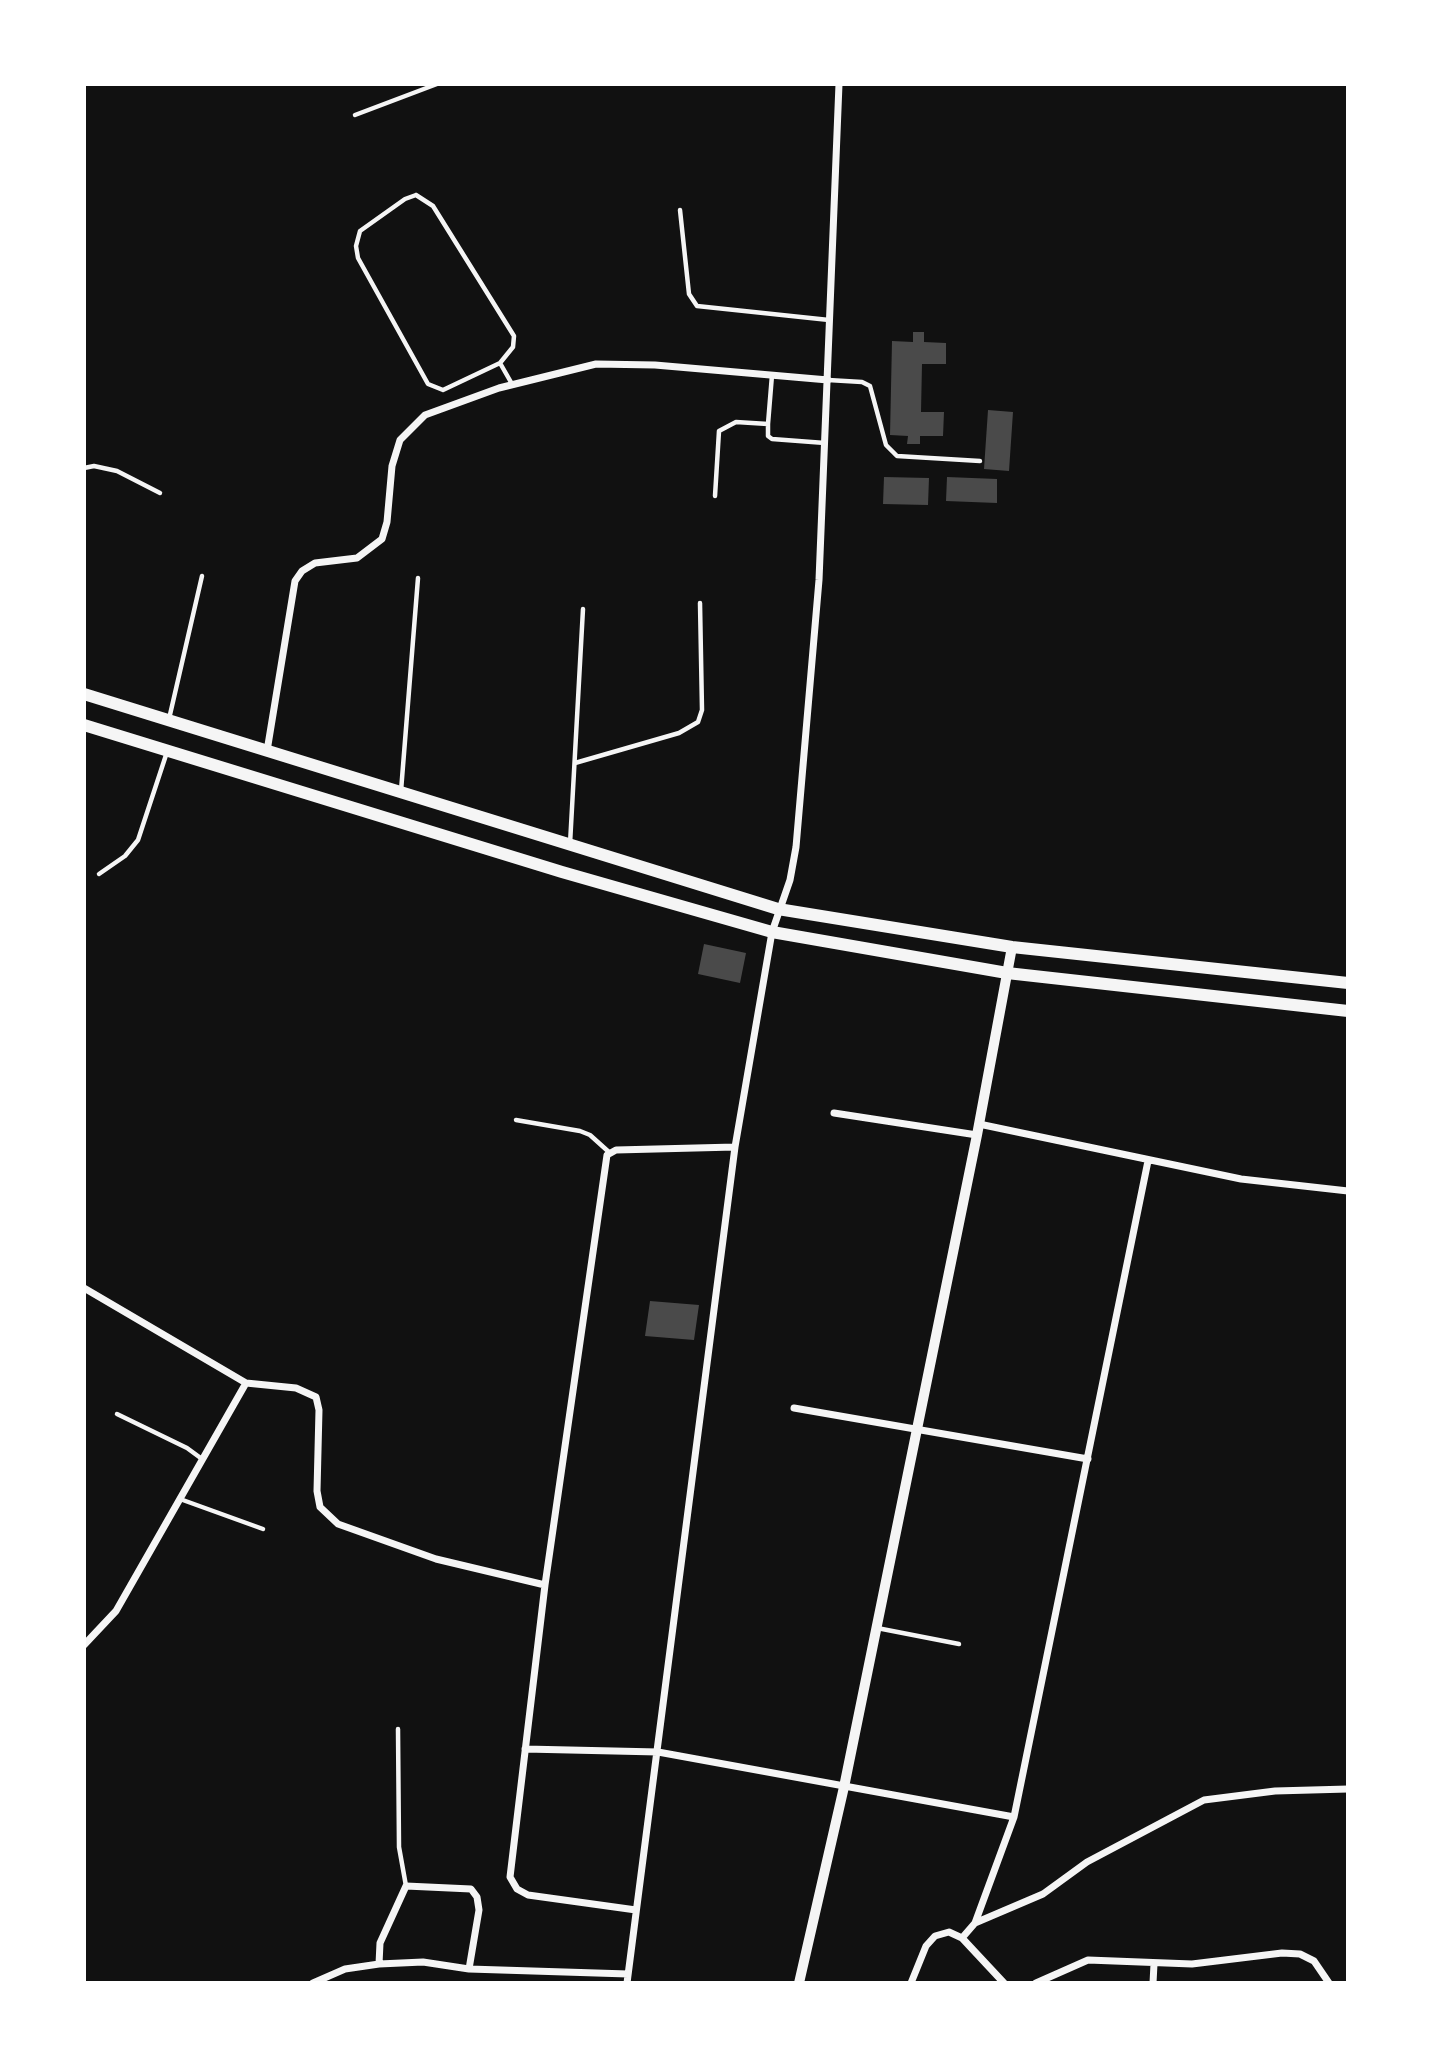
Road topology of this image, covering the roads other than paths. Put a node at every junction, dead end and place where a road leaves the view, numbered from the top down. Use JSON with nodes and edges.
{"nodes":[{"id":1,"x":437,"y":84,"type":"edge"},
{"id":2,"x":839,"y":84,"type":"edge"},
{"id":3,"x":355,"y":115,"type":"dead end"},
{"id":4,"x":680,"y":211,"type":"dead end"},
{"id":5,"x":830,"y":320,"type":"junction"},
{"id":6,"x":500,"y":363,"type":"junction"},
{"id":7,"x":772,"y":375,"type":"junction"},
{"id":8,"x":828,"y":380,"type":"junction"},
{"id":9,"x":512,"y":384,"type":"junction"},
{"id":10,"x":768,"y":424,"type":"junction"},
{"id":11,"x":826,"y":443,"type":"junction"},
{"id":12,"x":980,"y":461,"type":"dead end"},
{"id":13,"x":84,"y":468,"type":"edge"},
{"id":14,"x":160,"y":493,"type":"dead end"},
{"id":15,"x":715,"y":496,"type":"dead end"},
{"id":16,"x":202,"y":576,"type":"dead end"},
{"id":17,"x":418,"y":578,"type":"dead end"},
{"id":18,"x":700,"y":603,"type":"dead end"},
{"id":19,"x":583,"y":609,"type":"dead end"},
{"id":20,"x":84,"y":694,"type":"edge"},
{"id":21,"x":169,"y":720,"type":"junction"},
{"id":22,"x":84,"y":725,"type":"edge"},
{"id":23,"x":267,"y":751,"type":"junction"},
{"id":24,"x":167,"y":752,"type":"junction"},
{"id":25,"x":575,"y":763,"type":"junction"},
{"id":26,"x":401,"y":791,"type":"junction"},
{"id":27,"x":569,"y":845,"type":"junction"},
{"id":28,"x":99,"y":874,"type":"dead end"},
{"id":29,"x":778,"y":909,"type":"junction"},
{"id":30,"x":772,"y":932,"type":"junction"},
{"id":31,"x":1012,"y":947,"type":"junction"},
{"id":32,"x":1007,"y":973,"type":"junction"},
{"id":33,"x":1348,"y":983,"type":"edge"},
{"id":34,"x":1348,"y":1011,"type":"edge"},
{"id":35,"x":834,"y":1112,"type":"dead end"},
{"id":36,"x":516,"y":1120,"type":"dead end"},
{"id":37,"x":978,"y":1130,"type":"junction"},
{"id":38,"x":735,"y":1147,"type":"junction"},
{"id":39,"x":610,"y":1153,"type":"junction"},
{"id":40,"x":1148,"y":1161,"type":"junction"},
{"id":41,"x":1348,"y":1191,"type":"edge"},
{"id":42,"x":84,"y":1288,"type":"edge"},
{"id":43,"x":246,"y":1383,"type":"junction"},
{"id":44,"x":794,"y":1408,"type":"dead end"},
{"id":45,"x":117,"y":1414,"type":"dead end"},
{"id":46,"x":917,"y":1430,"type":"junction"},
{"id":47,"x":1088,"y":1459,"type":"junction"},
{"id":48,"x":202,"y":1460,"type":"junction"},
{"id":49,"x":180,"y":1499,"type":"junction"},
{"id":50,"x":263,"y":1529,"type":"dead end"},
{"id":51,"x":545,"y":1586,"type":"junction"},
{"id":52,"x":876,"y":1628,"type":"junction"},
{"id":53,"x":959,"y":1644,"type":"dead end"},
{"id":54,"x":84,"y":1646,"type":"edge"},
{"id":55,"x":398,"y":1729,"type":"dead end"},
{"id":56,"x":525,"y":1749,"type":"junction"},
{"id":57,"x":658,"y":1752,"type":"junction"},
{"id":58,"x":844,"y":1787,"type":"junction"},
{"id":59,"x":1348,"y":1789,"type":"edge"},
{"id":60,"x":1014,"y":1817,"type":"junction"},
{"id":61,"x":407,"y":1886,"type":"junction"},
{"id":62,"x":636,"y":1910,"type":"junction"},
{"id":63,"x":975,"y":1923,"type":"junction"},
{"id":64,"x":962,"y":1938,"type":"junction"},
{"id":65,"x":379,"y":1964,"type":"junction"},
{"id":66,"x":1154,"y":1964,"type":"junction"},
{"id":67,"x":469,"y":1969,"type":"junction"},
{"id":68,"x":628,"y":1974,"type":"junction"},
{"id":69,"x":313,"y":1983,"type":"edge"},
{"id":70,"x":627,"y":1983,"type":"edge"},
{"id":71,"x":799,"y":1983,"type":"edge"},
{"id":72,"x":911,"y":1983,"type":"edge"},
{"id":73,"x":1004,"y":1983,"type":"edge"},
{"id":74,"x":1036,"y":1983,"type":"edge"},
{"id":75,"x":1153,"y":1983,"type":"edge"},
{"id":76,"x":1329,"y":1983,"type":"edge"}],
"edges":[{"from":1,"to":3,"type":"lane"},
{"from":2,"to":5,"type":"street"},
{"from":4,"to":5,"type":"lane"},
{"from":5,"to":8,"type":"street"},
{"from":6,"to":6,"type":"lane"},
{"from":6,"to":9,"type":"lane"},
{"from":7,"to":8,"type":"street"},
{"from":7,"to":9,"type":"street"},
{"from":7,"to":10,"type":"lane"},
{"from":8,"to":11,"type":"street"},
{"from":8,"to":12,"type":"lane"},
{"from":9,"to":23,"type":"street"},
{"from":10,"to":11,"type":"lane"},
{"from":10,"to":15,"type":"lane"},
{"from":11,"to":29,"type":"street"},
{"from":13,"to":14,"type":"lane"},
{"from":16,"to":21,"type":"lane"},
{"from":17,"to":26,"type":"lane"},
{"from":18,"to":25,"type":"lane"},
{"from":19,"to":25,"type":"lane"},
{"from":20,"to":21,"type":"main road"},
{"from":21,"to":23,"type":"main road"},
{"from":22,"to":24,"type":"main road"},
{"from":23,"to":26,"type":"main road"},
{"from":24,"to":28,"type":"lane"},
{"from":24,"to":30,"type":"main road"},
{"from":25,"to":27,"type":"lane"},
{"from":26,"to":27,"type":"main road"},
{"from":27,"to":29,"type":"main road"},
{"from":29,"to":30,"type":"street"},
{"from":29,"to":31,"type":"main road"},
{"from":30,"to":32,"type":"main road"},
{"from":30,"to":38,"type":"street"},
{"from":31,"to":32,"type":"street"},
{"from":31,"to":33,"type":"main road"},
{"from":32,"to":34,"type":"main road"},
{"from":32,"to":37,"type":"street"},
{"from":35,"to":37,"type":"street"},
{"from":36,"to":39,"type":"lane"},
{"from":37,"to":40,"type":"street"},
{"from":37,"to":46,"type":"street"},
{"from":38,"to":39,"type":"street"},
{"from":38,"to":57,"type":"street"},
{"from":39,"to":51,"type":"street"},
{"from":40,"to":41,"type":"street"},
{"from":40,"to":47,"type":"street"},
{"from":42,"to":43,"type":"street"},
{"from":43,"to":48,"type":"street"},
{"from":43,"to":51,"type":"street"},
{"from":44,"to":46,"type":"street"},
{"from":45,"to":48,"type":"lane"},
{"from":46,"to":47,"type":"street"},
{"from":46,"to":52,"type":"street"},
{"from":47,"to":60,"type":"street"},
{"from":48,"to":49,"type":"street"},
{"from":49,"to":50,"type":"lane"},
{"from":49,"to":54,"type":"street"},
{"from":51,"to":56,"type":"street"},
{"from":52,"to":53,"type":"lane"},
{"from":52,"to":58,"type":"street"},
{"from":55,"to":61,"type":"lane"},
{"from":56,"to":57,"type":"street"},
{"from":56,"to":62,"type":"street"},
{"from":57,"to":58,"type":"street"},
{"from":57,"to":62,"type":"street"},
{"from":58,"to":60,"type":"street"},
{"from":58,"to":71,"type":"street"},
{"from":59,"to":63,"type":"street"},
{"from":60,"to":63,"type":"street"},
{"from":61,"to":65,"type":"street"},
{"from":61,"to":67,"type":"street"},
{"from":62,"to":68,"type":"street"},
{"from":63,"to":64,"type":"street"},
{"from":64,"to":72,"type":"street"},
{"from":64,"to":73,"type":"street"},
{"from":65,"to":67,"type":"street"},
{"from":65,"to":69,"type":"street"},
{"from":66,"to":74,"type":"street"},
{"from":66,"to":75,"type":"street"},
{"from":66,"to":76,"type":"street"},
{"from":67,"to":68,"type":"street"},
{"from":68,"to":70,"type":"street"}]}
